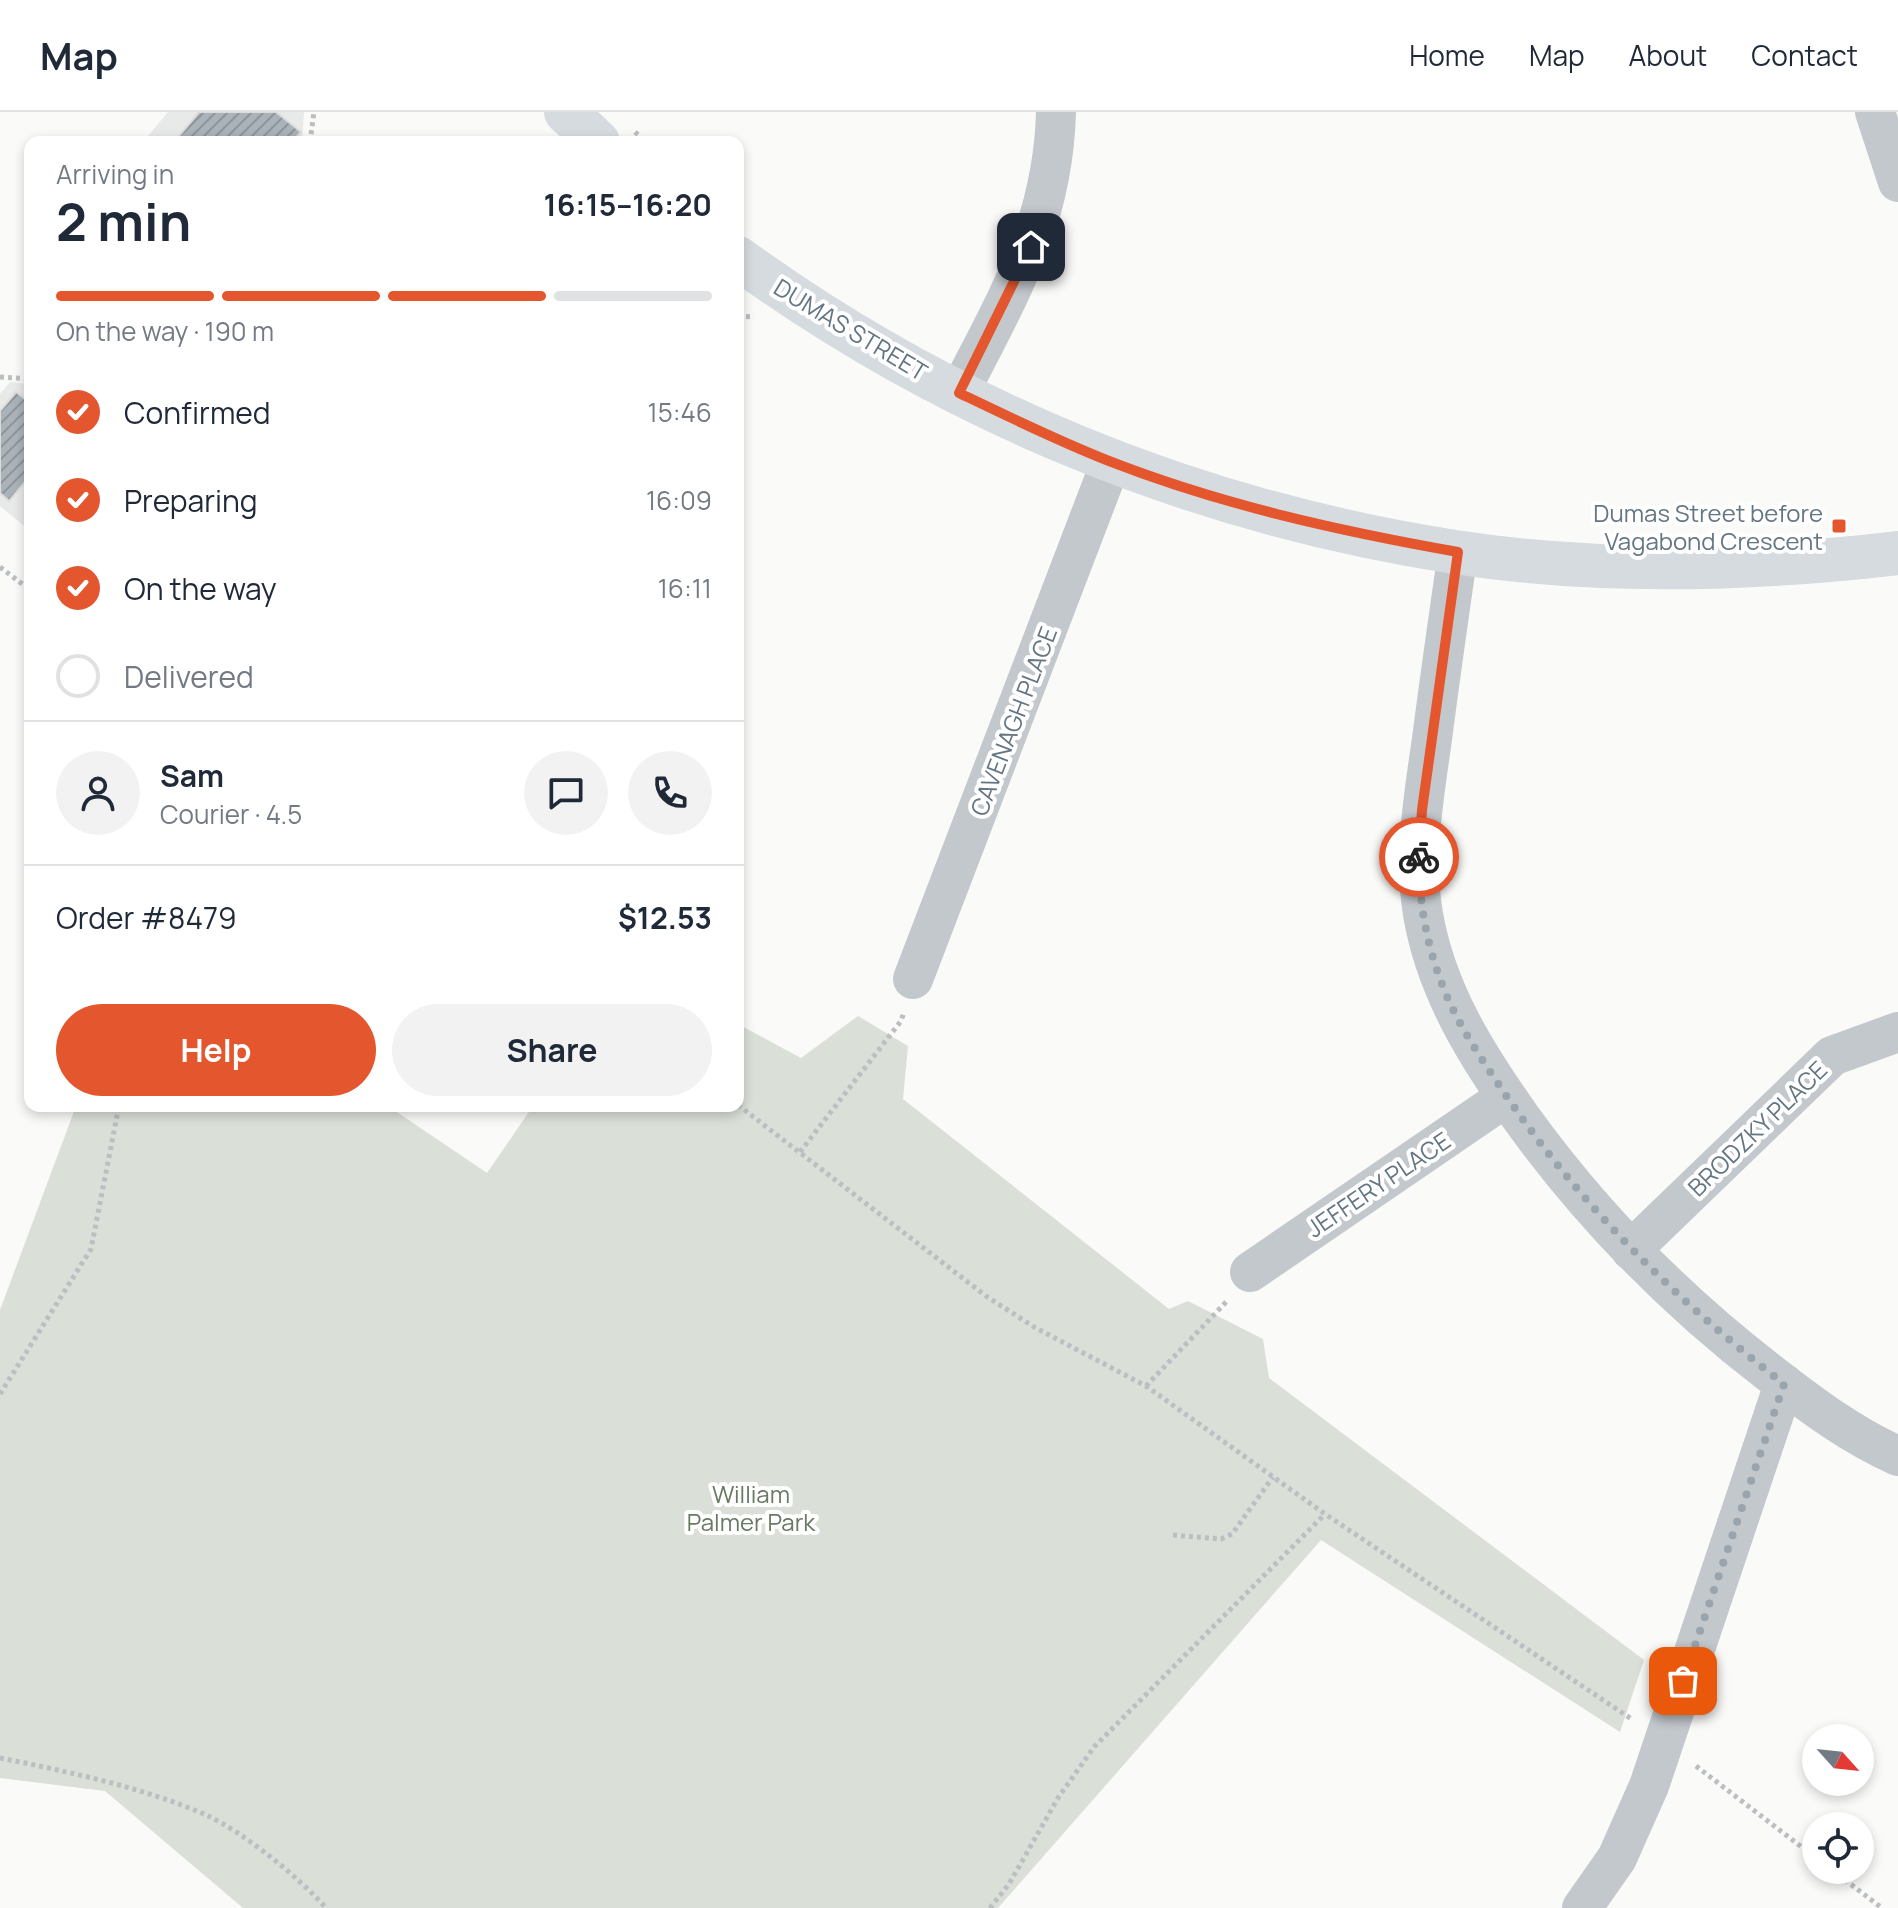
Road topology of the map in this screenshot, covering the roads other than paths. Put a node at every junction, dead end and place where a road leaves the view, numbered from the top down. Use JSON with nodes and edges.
{"nodes":[{"id":1,"x":566,"y":112,"type":"edge"},
{"id":2,"x":1056,"y":112,"type":"edge"},
{"id":3,"x":1875,"y":112,"type":"edge"},
{"id":4,"x":592,"y":136,"type":"edge"},
{"id":5,"x":1898,"y":182,"type":"edge"},
{"id":6,"x":744,"y":266,"type":"edge"},
{"id":7,"x":959,"y":393,"type":"junction"},
{"id":8,"x":1111,"y":462,"type":"junction"},
{"id":9,"x":1458,"y":552,"type":"junction"},
{"id":10,"x":1898,"y":553,"type":"edge"},
{"id":11,"x":913,"y":979,"type":"road end"},
{"id":12,"x":1898,"y":1032,"type":"edge"},
{"id":13,"x":1506,"y":1097,"type":"junction"},
{"id":14,"x":1631,"y":1250,"type":"junction"},
{"id":15,"x":1250,"y":1272,"type":"road end"},
{"id":16,"x":1784,"y":1384,"type":"junction"},
{"id":17,"x":1898,"y":1456,"type":"edge"},
{"id":18,"x":1582,"y":1908,"type":"edge"}],
"edges":[{"from":1,"to":4,"type":"street"},
{"from":2,"to":7,"type":"street"},
{"from":3,"to":5,"type":"street"},
{"from":6,"to":7,"type":"street","name":"DUMAS STREET"},
{"from":7,"to":8,"type":"street","name":"DUMAS STREET"},
{"from":8,"to":9,"type":"street","name":"DUMAS STREET"},
{"from":8,"to":11,"type":"street","name":"CAVENAGH PLACE"},
{"from":9,"to":10,"type":"street","name":"DUMAS STREET"},
{"from":9,"to":13,"type":"street"},
{"from":12,"to":14,"type":"street","name":"BRODZKY PLACE"},
{"from":13,"to":14,"type":"street"},
{"from":13,"to":15,"type":"street","name":"JEFFERY PLACE"},
{"from":14,"to":16,"type":"street"},
{"from":16,"to":17,"type":"street"},
{"from":16,"to":18,"type":"street"}]}
